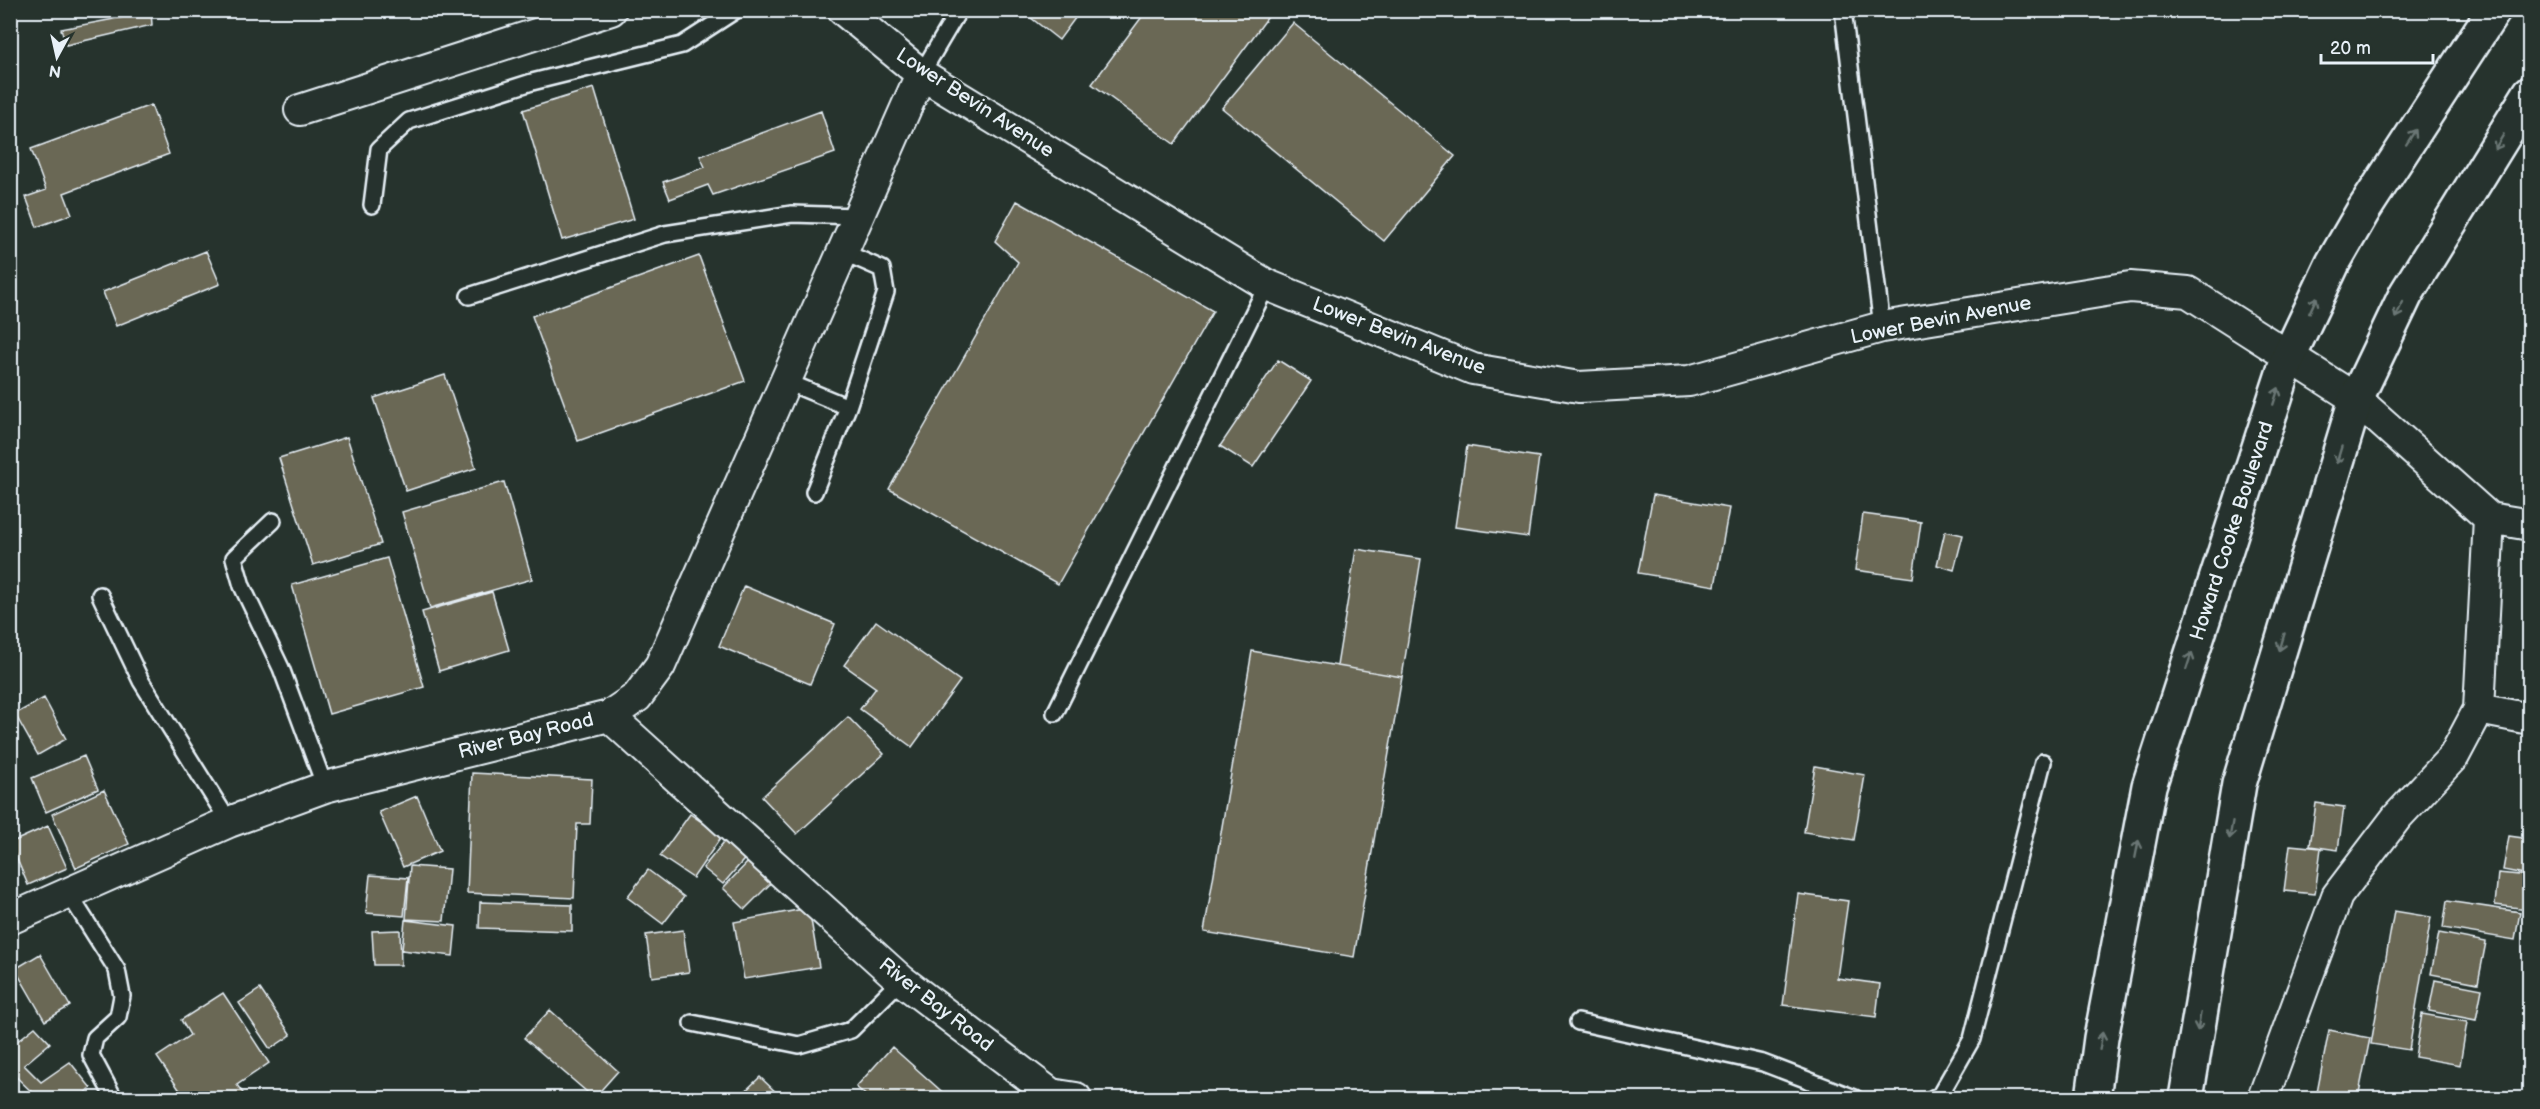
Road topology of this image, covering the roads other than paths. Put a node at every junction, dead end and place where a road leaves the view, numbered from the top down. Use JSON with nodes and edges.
{"nodes":[{"id":1,"x":611,"y":10,"type":"edge"},
{"id":2,"x":736,"y":10,"type":"edge"},
{"id":3,"x":843,"y":10,"type":"edge"},
{"id":4,"x":959,"y":10,"type":"edge"},
{"id":5,"x":1843,"y":10,"type":"edge"},
{"id":6,"x":2494,"y":10,"type":"edge"},
{"id":7,"x":921,"y":74,"type":"junction"},
{"id":8,"x":2529,"y":93,"type":"edge"},
{"id":9,"x":300,"y":110,"type":"dead end"},
{"id":10,"x":372,"y":205,"type":"dead end"},
{"id":11,"x":858,"y":216,"type":"junction"},
{"id":12,"x":843,"y":252,"type":"junction"},
{"id":13,"x":1267,"y":285,"type":"junction"},
{"id":14,"x":469,"y":296,"type":"dead end"},
{"id":15,"x":1882,"y":327,"type":"junction"},
{"id":16,"x":2288,"y":358,"type":"junction"},
{"id":17,"x":785,"y":381,"type":"junction"},
{"id":18,"x":2356,"y":399,"type":"junction"},
{"id":19,"x":848,"y":407,"type":"junction"},
{"id":20,"x":814,"y":492,"type":"dead end"},
{"id":21,"x":2489,"y":518,"type":"junction"},
{"id":22,"x":273,"y":521,"type":"dead end"},
{"id":23,"x":2529,"y":525,"type":"edge"},
{"id":24,"x":100,"y":595,"type":"dead end"},
{"id":25,"x":2479,"y":709,"type":"junction"},
{"id":26,"x":1055,"y":713,"type":"dead end"},
{"id":27,"x":609,"y":716,"type":"junction"},
{"id":28,"x":2529,"y":719,"type":"edge"},
{"id":29,"x":2043,"y":762,"type":"dead end"},
{"id":30,"x":325,"y":786,"type":"junction"},
{"id":31,"x":229,"y":822,"type":"junction"},
{"id":32,"x":69,"y":894,"type":"junction"},
{"id":33,"x":10,"y":919,"type":"edge"},
{"id":34,"x":901,"y":980,"type":"junction"},
{"id":35,"x":1578,"y":1022,"type":"dead end"},
{"id":36,"x":692,"y":1023,"type":"dead end"},
{"id":37,"x":1060,"y":1097,"type":"edge"},
{"id":38,"x":114,"y":1098,"type":"edge"},
{"id":39,"x":1855,"y":1098,"type":"edge"},
{"id":40,"x":1933,"y":1098,"type":"edge"},
{"id":41,"x":2093,"y":1098,"type":"edge"},
{"id":42,"x":2186,"y":1098,"type":"edge"},
{"id":43,"x":2264,"y":1098,"type":"edge"}],
"edges":[{"from":1,"to":9,"type":"street"},
{"from":2,"to":10,"type":"lane"},
{"from":3,"to":7,"type":"street","name":"Lower Bevin Avenue"},
{"from":4,"to":7,"type":"lane"},
{"from":5,"to":15,"type":"lane"},
{"from":16,"to":6,"type":"main road","name":"Howard Cooke Boulevard","one_way":true},
{"from":7,"to":11,"type":"street"},
{"from":7,"to":13,"type":"street","name":"Lower Bevin Avenue"},
{"from":8,"to":18,"type":"main road","one_way":true},
{"from":11,"to":12,"type":"street"},
{"from":11,"to":14,"type":"lane"},
{"from":12,"to":17,"type":"street"},
{"from":12,"to":19,"type":"lane"},
{"from":13,"to":15,"type":"street","name":"Lower Bevin Avenue"},
{"from":13,"to":26,"type":"lane"},
{"from":15,"to":16,"type":"street","name":"Lower Bevin Avenue"},
{"from":16,"to":18,"type":"street","name":"Lower Bevin Avenue"},
{"from":41,"to":16,"type":"main road","name":"Howard Cooke Boulevard","one_way":true},
{"from":17,"to":19,"type":"lane"},
{"from":17,"to":27,"type":"street"},
{"from":18,"to":21,"type":"street","name":"Lower Bevin Avenue"},
{"from":18,"to":42,"type":"main road","one_way":true},
{"from":19,"to":20,"type":"lane"},
{"from":21,"to":23,"type":"street"},
{"from":21,"to":25,"type":"street"},
{"from":22,"to":30,"type":"lane"},
{"from":24,"to":31,"type":"lane"},
{"from":25,"to":28,"type":"street"},
{"from":25,"to":43,"type":"street"},
{"from":27,"to":30,"type":"street","name":"River Bay Road"},
{"from":27,"to":34,"type":"street","name":"River Bay Road"},
{"from":29,"to":40,"type":"lane"},
{"from":30,"to":31,"type":"street","name":"River Bay Road"},
{"from":31,"to":32,"type":"street","name":"River Bay Road"},
{"from":32,"to":33,"type":"street","name":"River Bay Road"},
{"from":32,"to":38,"type":"lane"},
{"from":34,"to":36,"type":"lane"},
{"from":34,"to":37,"type":"street","name":"River Bay Road"},
{"from":35,"to":39,"type":"lane"}]}
